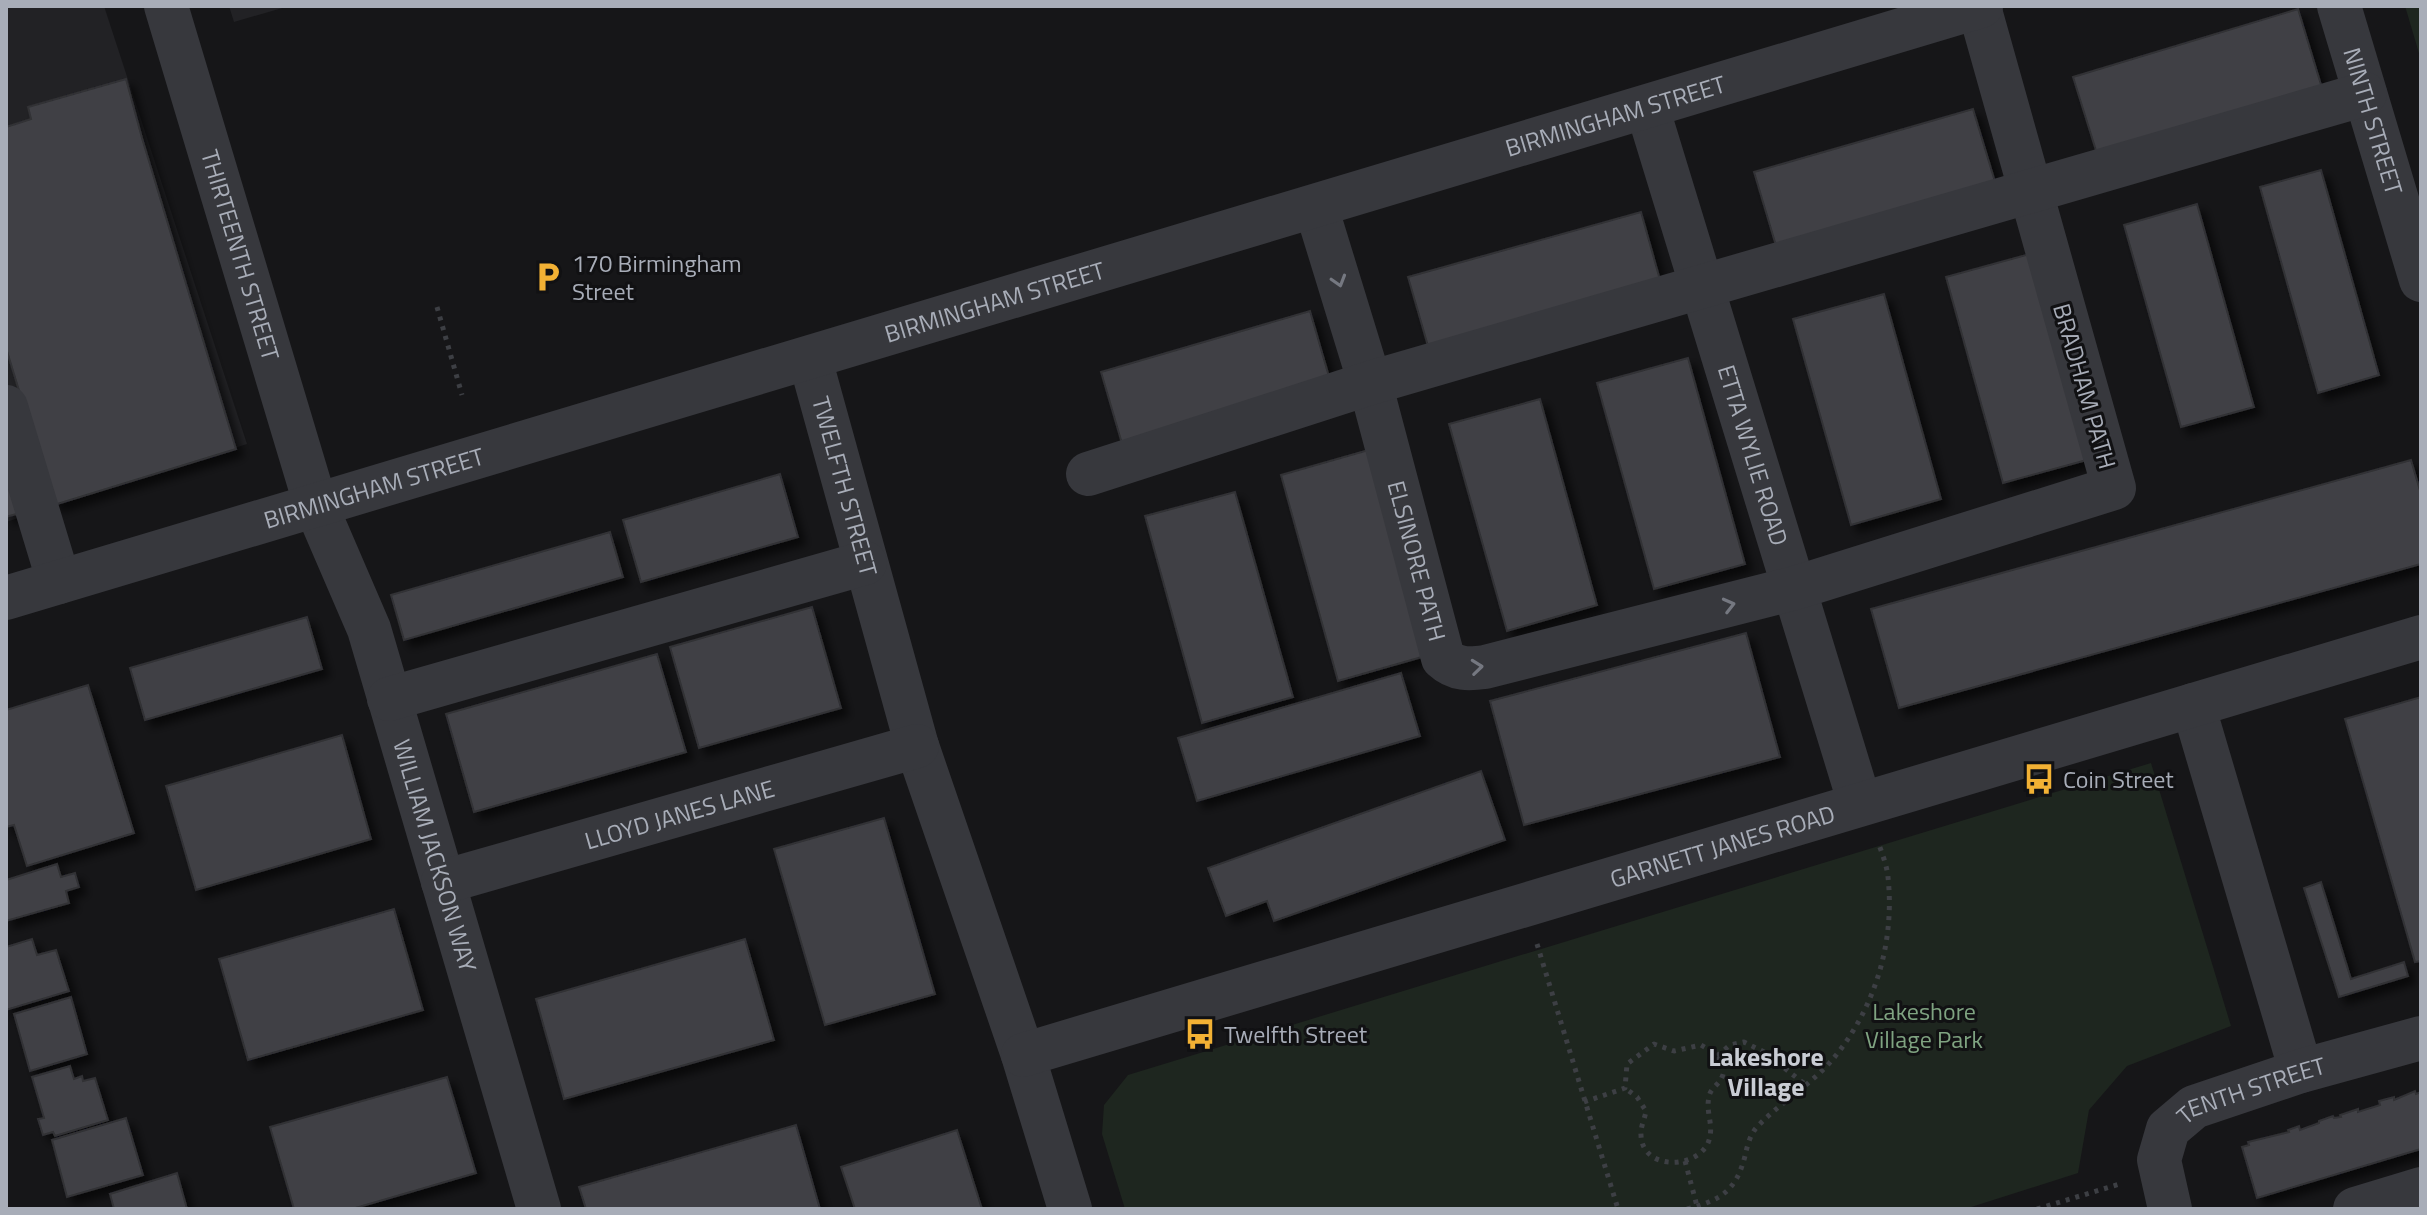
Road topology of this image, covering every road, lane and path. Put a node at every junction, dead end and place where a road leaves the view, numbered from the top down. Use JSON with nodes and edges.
{"nodes":[{"id":1,"x":166,"y":6,"type":"edge"},
{"id":2,"x":1980,"y":6,"type":"edge"},
{"id":3,"x":2339,"y":6,"type":"edge"},
{"id":4,"x":2365,"y":94,"type":"junction"},
{"id":5,"x":1647,"y":107,"type":"junction"},
{"id":6,"x":2031,"y":190,"type":"junction"},
{"id":7,"x":1316,"y":207,"type":"junction"},
{"id":8,"x":2421,"y":280,"type":"edge"},
{"id":9,"x":1702,"y":286,"type":"junction"},
{"id":10,"x":437,"y":307,"type":"dead end"},
{"id":11,"x":810,"y":359,"type":"junction"},
{"id":12,"x":1370,"y":383,"type":"junction"},
{"id":13,"x":462,"y":395,"type":"dead end"},
{"id":14,"x":6,"y":407,"type":"edge"},
{"id":15,"x":1088,"y":474,"type":"dead end"},
{"id":16,"x":316,"y":506,"type":"junction"},
{"id":17,"x":865,"y":563,"type":"junction"},
{"id":18,"x":59,"y":582,"type":"junction"},
{"id":19,"x":1795,"y":588,"type":"junction"},
{"id":20,"x":6,"y":598,"type":"edge"},
{"id":21,"x":2421,"y":637,"type":"edge"},
{"id":22,"x":389,"y":699,"type":"junction"},
{"id":23,"x":2193,"y":705,"type":"junction"},
{"id":24,"x":917,"y":746,"type":"junction"},
{"id":25,"x":1864,"y":803,"type":"junction"},
{"id":26,"x":443,"y":882,"type":"junction"},
{"id":27,"x":1525,"y":905,"type":"junction"},
{"id":28,"x":2421,"y":1038,"type":"edge"},
{"id":29,"x":1023,"y":1055,"type":"junction"},
{"id":30,"x":1717,"y":1056,"type":"junction"},
{"id":31,"x":2301,"y":1071,"type":"junction"},
{"id":32,"x":1806,"y":1085,"type":"junction"},
{"id":33,"x":1625,"y":1088,"type":"junction"},
{"id":34,"x":1584,"y":1102,"type":"junction"},
{"id":35,"x":1685,"y":1161,"type":"junction"},
{"id":36,"x":2421,"y":1189,"type":"edge"},
{"id":37,"x":2166,"y":1190,"type":"edge"},
{"id":38,"x":1697,"y":1206,"type":"junction"},
{"id":39,"x":539,"y":1209,"type":"edge"},
{"id":40,"x":1070,"y":1209,"type":"edge"},
{"id":41,"x":1618,"y":1209,"type":"edge"},
{"id":42,"x":1687,"y":1209,"type":"edge"},
{"id":43,"x":2037,"y":1209,"type":"edge"},
{"id":44,"x":2355,"y":1209,"type":"edge"}],
"edges":[{"from":1,"to":16,"type":"street","name":"THIRTEENTH STREET"},
{"from":2,"to":5,"type":"street","name":"BIRMINGHAM STREET"},
{"from":2,"to":6,"type":"street","name":"BRADHAM PATH"},
{"from":3,"to":4,"type":"street","name":"NINTH STREET"},
{"from":4,"to":6,"type":"street"},
{"from":4,"to":8,"type":"street","name":"NINTH STREET"},
{"from":5,"to":7,"type":"street","name":"BIRMINGHAM STREET"},
{"from":5,"to":9,"type":"street","name":"ETTA WYLIE ROAD"},
{"from":6,"to":9,"type":"street"},
{"from":6,"to":19,"type":"street","name":"BRADHAM PATH"},
{"from":7,"to":11,"type":"street","name":"BIRMINGHAM STREET"},
{"from":7,"to":12,"type":"street","name":"ELSINORE PATH","one_way":true},
{"from":9,"to":12,"type":"street"},
{"from":9,"to":19,"type":"street","name":"ETTA WYLIE ROAD"},
{"from":10,"to":13,"type":"path"},
{"from":11,"to":16,"type":"street","name":"BIRMINGHAM STREET"},
{"from":11,"to":17,"type":"street","name":"TWELFTH STREET"},
{"from":12,"to":15,"type":"street"},
{"from":12,"to":19,"type":"street","name":"ELSINORE PATH","one_way":true},
{"from":14,"to":18,"type":"street"},
{"from":16,"to":18,"type":"street","name":"BIRMINGHAM STREET"},
{"from":16,"to":22,"type":"street","name":"WILLIAM JACKSON WAY"},
{"from":17,"to":22,"type":"street"},
{"from":17,"to":24,"type":"street","name":"TWELFTH STREET"},
{"from":18,"to":20,"type":"street","name":"BIRMINGHAM STREET"},
{"from":19,"to":25,"type":"street","name":"ETTA WYLIE ROAD"},
{"from":21,"to":23,"type":"street","name":"GARNETT JANES ROAD"},
{"from":22,"to":26,"type":"street","name":"WILLIAM JACKSON WAY"},
{"from":23,"to":25,"type":"street","name":"GARNETT JANES ROAD"},
{"from":23,"to":31,"type":"street"},
{"from":24,"to":26,"type":"street","name":"LLOYD JANES LANE"},
{"from":24,"to":29,"type":"street","name":"TWELFTH STREET"},
{"from":25,"to":27,"type":"street","name":"GARNETT JANES ROAD"},
{"from":25,"to":32,"type":"path"},
{"from":26,"to":39,"type":"street","name":"WILLIAM JACKSON WAY"},
{"from":27,"to":29,"type":"street","name":"GARNETT JANES ROAD"},
{"from":27,"to":34,"type":"path"},
{"from":28,"to":31,"type":"street","name":"TENTH STREET"},
{"from":29,"to":40,"type":"street","name":"TWELFTH STREET"},
{"from":30,"to":32,"type":"path"},
{"from":30,"to":33,"type":"path"},
{"from":30,"to":35,"type":"path"},
{"from":31,"to":37,"type":"street","name":"TENTH STREET"},
{"from":32,"to":38,"type":"path"},
{"from":33,"to":34,"type":"path"},
{"from":33,"to":35,"type":"path"},
{"from":34,"to":41,"type":"path"},
{"from":35,"to":38,"type":"path"},
{"from":36,"to":44,"type":"street"},
{"from":37,"to":43,"type":"path"},
{"from":38,"to":42,"type":"path"}]}
